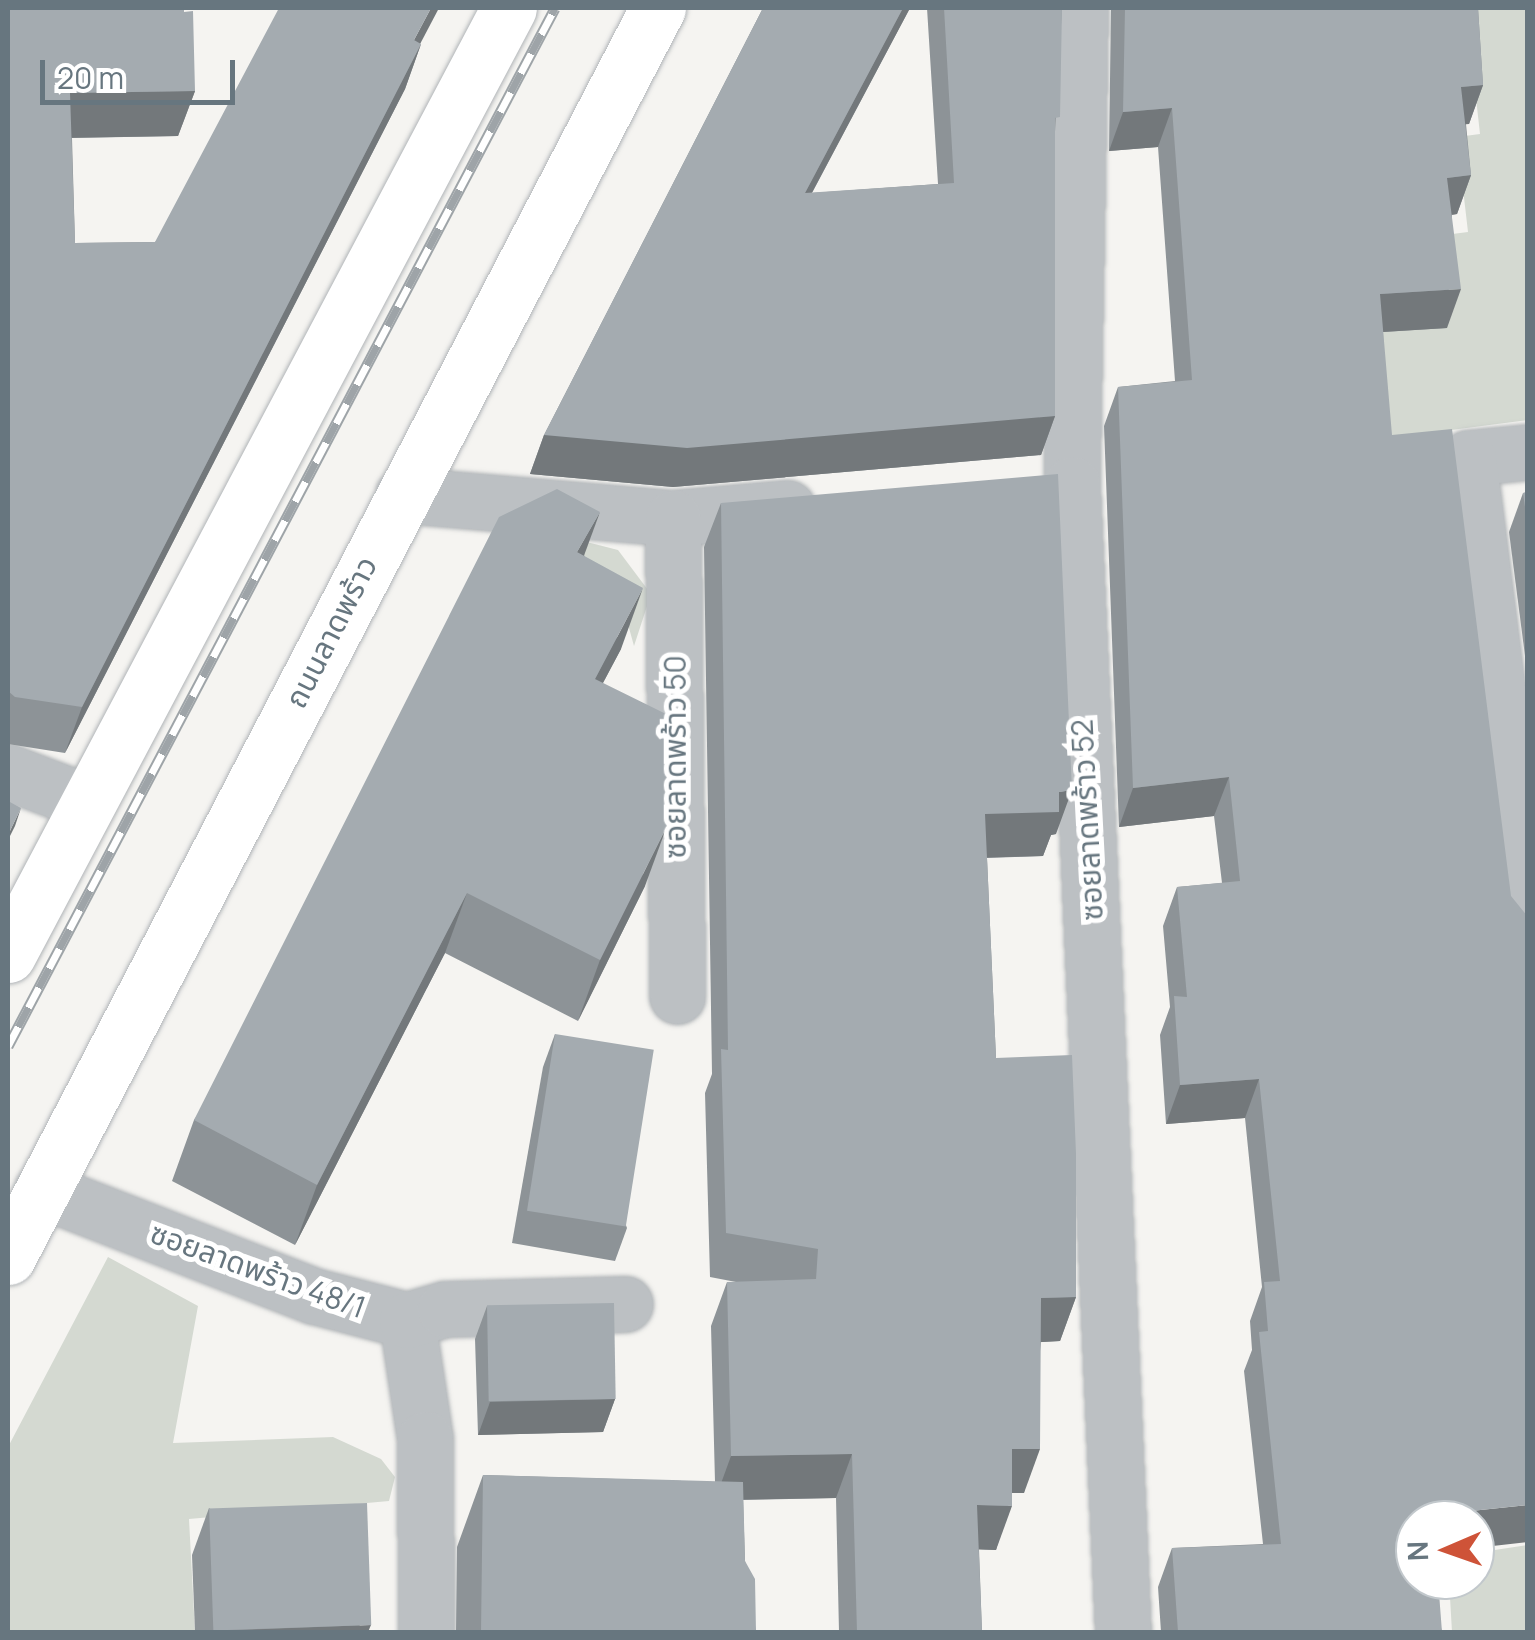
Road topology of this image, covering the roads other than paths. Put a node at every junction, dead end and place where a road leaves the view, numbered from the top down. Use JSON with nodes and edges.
{"nodes":[{"id":1,"x":658,"y":8,"type":"edge"},
{"id":2,"x":1080,"y":8,"type":"edge"},
{"id":3,"x":499,"y":11,"type":"edge"},
{"id":4,"x":1528,"y":452,"type":"edge"},
{"id":5,"x":1072,"y":484,"type":"junction"},
{"id":6,"x":1016,"y":489,"type":"edge"},
{"id":7,"x":403,"y":494,"type":"junction"},
{"id":8,"x":844,"y":503,"type":"edge"},
{"id":9,"x":673,"y":518,"type":"junction"},
{"id":10,"x":8,"y":772,"type":"edge"},
{"id":11,"x":86,"y":802,"type":"junction"},
{"id":12,"x":1528,"y":931,"type":"edge"},
{"id":13,"x":8,"y":954,"type":"edge"},
{"id":14,"x":677,"y":996,"type":"dead end"},
{"id":15,"x":42,"y":1190,"type":"junction"},
{"id":16,"x":8,"y":1258,"type":"edge"},
{"id":17,"x":625,"y":1304,"type":"dead end"},
{"id":18,"x":407,"y":1320,"type":"junction"},
{"id":19,"x":426,"y":1632,"type":"edge"},
{"id":20,"x":1123,"y":1632,"type":"edge"}],
"edges":[{"from":1,"to":7,"type":"main road","name":"ถนนลาดพร้าว"},
{"from":2,"to":5,"type":"street","name":"ซอยลาดพร้าว 52"},
{"from":3,"to":11,"type":"main road"},
{"from":4,"to":12,"type":"street"},
{"from":5,"to":6,"type":"street"},
{"from":5,"to":20,"type":"street","name":"ซอยลาดพร้าว 52"},
{"from":7,"to":9,"type":"street"},
{"from":7,"to":15,"type":"main road","name":"ถนนลาดพร้าว"},
{"from":8,"to":9,"type":"street"},
{"from":9,"to":14,"type":"street","name":"ซอยลาดพร้าว 50"},
{"from":10,"to":11,"type":"street"},
{"from":11,"to":13,"type":"main road"},
{"from":15,"to":16,"type":"main road","name":"ถนนลาดพร้าว"},
{"from":15,"to":18,"type":"street","name":"ซอยลาดพร้าว 48/1"},
{"from":17,"to":18,"type":"street"},
{"from":18,"to":19,"type":"street","name":"ซอยลาดพร้าว 48/1"}]}
